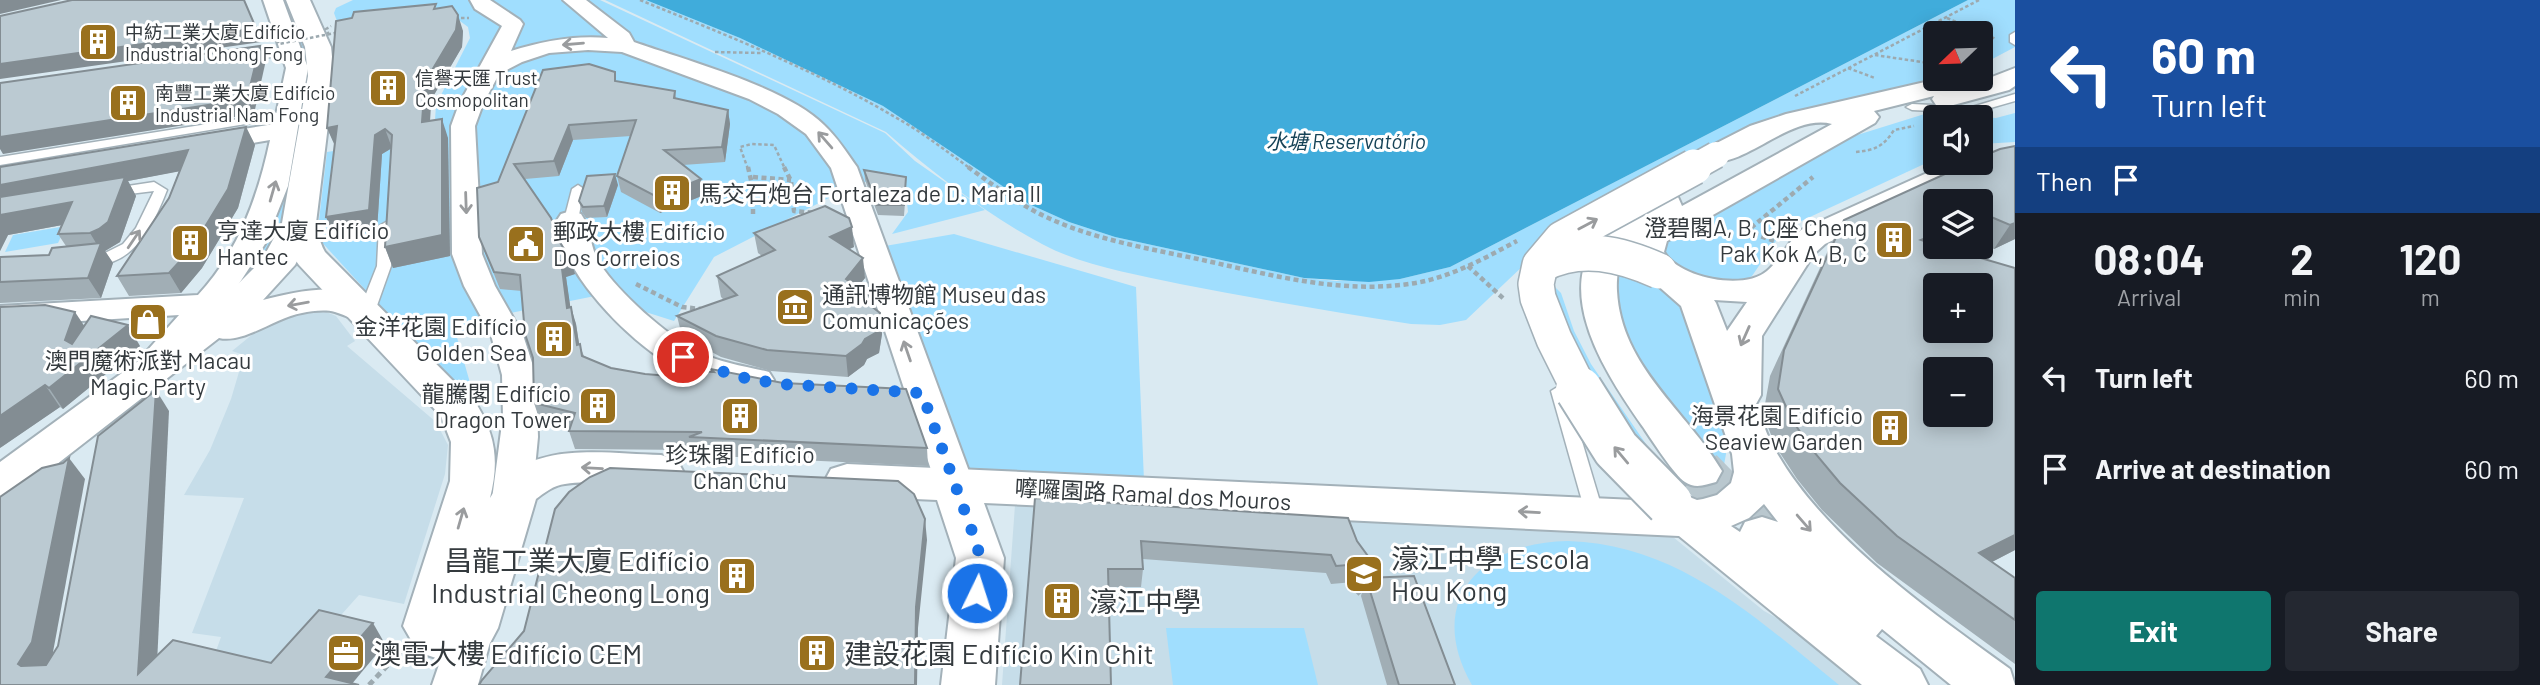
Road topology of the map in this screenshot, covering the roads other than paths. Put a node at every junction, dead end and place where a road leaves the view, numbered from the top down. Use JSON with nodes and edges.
{"nodes":[{"id":1,"x":273,"y":0,"type":"edge"},
{"id":2,"x":298,"y":0,"type":"edge"},
{"id":3,"x":573,"y":0,"type":"edge"},
{"id":4,"x":474,"y":9,"type":"edge"},
{"id":5,"x":2015,"y":36,"type":"edge"},
{"id":6,"x":311,"y":38,"type":"junction"},
{"id":7,"x":625,"y":46,"type":"junction"},
{"id":8,"x":2011,"y":48,"type":"edge"},
{"id":9,"x":226,"y":58,"type":"edge"},
{"id":10,"x":1993,"y":64,"type":"edge"},
{"id":11,"x":490,"y":70,"type":"junction"},
{"id":12,"x":2015,"y":76,"type":"edge"},
{"id":13,"x":1930,"y":91,"type":"edge"},
{"id":14,"x":2015,"y":97,"type":"edge"},
{"id":15,"x":1855,"y":113,"type":"junction"},
{"id":16,"x":1918,"y":116,"type":"junction"},
{"id":17,"x":287,"y":122,"type":"junction"},
{"id":18,"x":0,"y":161,"type":"edge"},
{"id":19,"x":1943,"y":175,"type":"edge"},
{"id":20,"x":0,"y":177,"type":"edge"},
{"id":21,"x":94,"y":195,"type":"edge"},
{"id":22,"x":575,"y":204,"type":"dead end"},
{"id":23,"x":387,"y":216,"type":"edge"},
{"id":24,"x":299,"y":223,"type":"junction"},
{"id":25,"x":1534,"y":252,"type":"junction"},
{"id":26,"x":78,"y":260,"type":"edge"},
{"id":27,"x":1778,"y":260,"type":"junction"},
{"id":28,"x":1662,"y":272,"type":"junction"},
{"id":29,"x":210,"y":304,"type":"junction"},
{"id":30,"x":365,"y":313,"type":"junction"},
{"id":31,"x":0,"y":316,"type":"edge"},
{"id":32,"x":164,"y":362,"type":"junction"},
{"id":33,"x":1553,"y":369,"type":"dead end"},
{"id":34,"x":792,"y":386,"type":"edge"},
{"id":35,"x":128,"y":388,"type":"junction"},
{"id":36,"x":1746,"y":434,"type":"junction"},
{"id":37,"x":67,"y":445,"type":"junction"},
{"id":38,"x":1700,"y":471,"type":"tunnel mouth"},
{"id":39,"x":701,"y":473,"type":"edge"},
{"id":40,"x":812,"y":478,"type":"edge"},
{"id":41,"x":0,"y":485,"type":"edge"},
{"id":42,"x":955,"y":485,"type":"junction"},
{"id":43,"x":512,"y":499,"type":"junction"},
{"id":44,"x":1679,"y":511,"type":"junction"},
{"id":45,"x":1595,"y":515,"type":"junction"},
{"id":46,"x":1762,"y":536,"type":"tunnel mouth"},
{"id":47,"x":472,"y":628,"type":"junction"},
{"id":48,"x":454,"y":685,"type":"edge"},
{"id":49,"x":968,"y":685,"type":"edge"},
{"id":50,"x":1901,"y":685,"type":"edge"},
{"id":51,"x":1946,"y":685,"type":"edge"},
{"id":52,"x":1991,"y":685,"type":"edge"}],
"edges":[{"from":1,"to":6,"type":"street"},
{"from":2,"to":6,"type":"main road"},
{"from":3,"to":7,"type":"street"},
{"from":4,"to":11,"type":"street"},
{"from":5,"to":8,"type":"lane"},
{"from":6,"to":9,"type":"street"},
{"from":6,"to":17,"type":"street"},
{"from":6,"to":24,"type":"main road"},
{"from":7,"to":11,"type":"street","one_way":true},
{"from":42,"to":7,"type":"street","one_way":true},
{"from":8,"to":10,"type":"main road"},
{"from":11,"to":43,"type":"street","one_way":true},
{"from":12,"to":16,"type":"main road"},
{"from":13,"to":15,"type":"main road"},
{"from":14,"to":16,"type":"lane"},
{"from":15,"to":16,"type":"main road"},
{"from":25,"to":15,"type":"main road","one_way":true,"bridge":true},
{"from":15,"to":28,"type":"main road"},
{"from":15,"to":38,"type":"main road"},
{"from":17,"to":18,"type":"lane"},
{"from":17,"to":20,"type":"street"},
{"from":29,"to":17,"type":"street","one_way":true},
{"from":19,"to":27,"type":"main road"},
{"from":26,"to":21,"type":"lane","one_way":true},
{"from":22,"to":34,"type":"street"},
{"from":23,"to":30,"type":"lane"},
{"from":24,"to":30,"type":"main road"},
{"from":24,"to":32,"type":"main road"},
{"from":25,"to":28,"type":"main road","bridge":true},
{"from":44,"to":25,"type":"main road","one_way":true,"bridge":true},
{"from":27,"to":28,"type":"main road"},
{"from":27,"to":36,"type":"main road","one_way":true},
{"from":28,"to":36,"type":"main road"},
{"from":29,"to":31,"type":"street"},
{"from":29,"to":37,"type":"street"},
{"from":30,"to":32,"type":"main road","one_way":true},
{"from":47,"to":30,"type":"main road","one_way":true},
{"from":32,"to":35,"type":"main road"},
{"from":33,"to":45,"type":"lane"},
{"from":35,"to":37,"type":"main road"},
{"from":35,"to":37,"type":"lane"},
{"from":36,"to":44,"type":"main road","name":"嚤囉園路 Ramal dos Mouros"},
{"from":36,"to":52,"type":"main road","one_way":true},
{"from":37,"to":41,"type":"main road"},
{"from":39,"to":43,"type":"main road","one_way":true},
{"from":40,"to":42,"type":"main road","name":"嚤囉園路 Ramal dos Mouros"},
{"from":45,"to":42,"type":"main road","name":"嚤囉園路 Ramal dos Mouros","one_way":true},
{"from":42,"to":49,"type":"main road"},
{"from":43,"to":47,"type":"main road"},
{"from":44,"to":45,"type":"main road","name":"嚤囉園路 Ramal dos Mouros"},
{"from":44,"to":50,"type":"main road"},
{"from":46,"to":51,"type":"main road"},
{"from":47,"to":48,"type":"street"}]}
